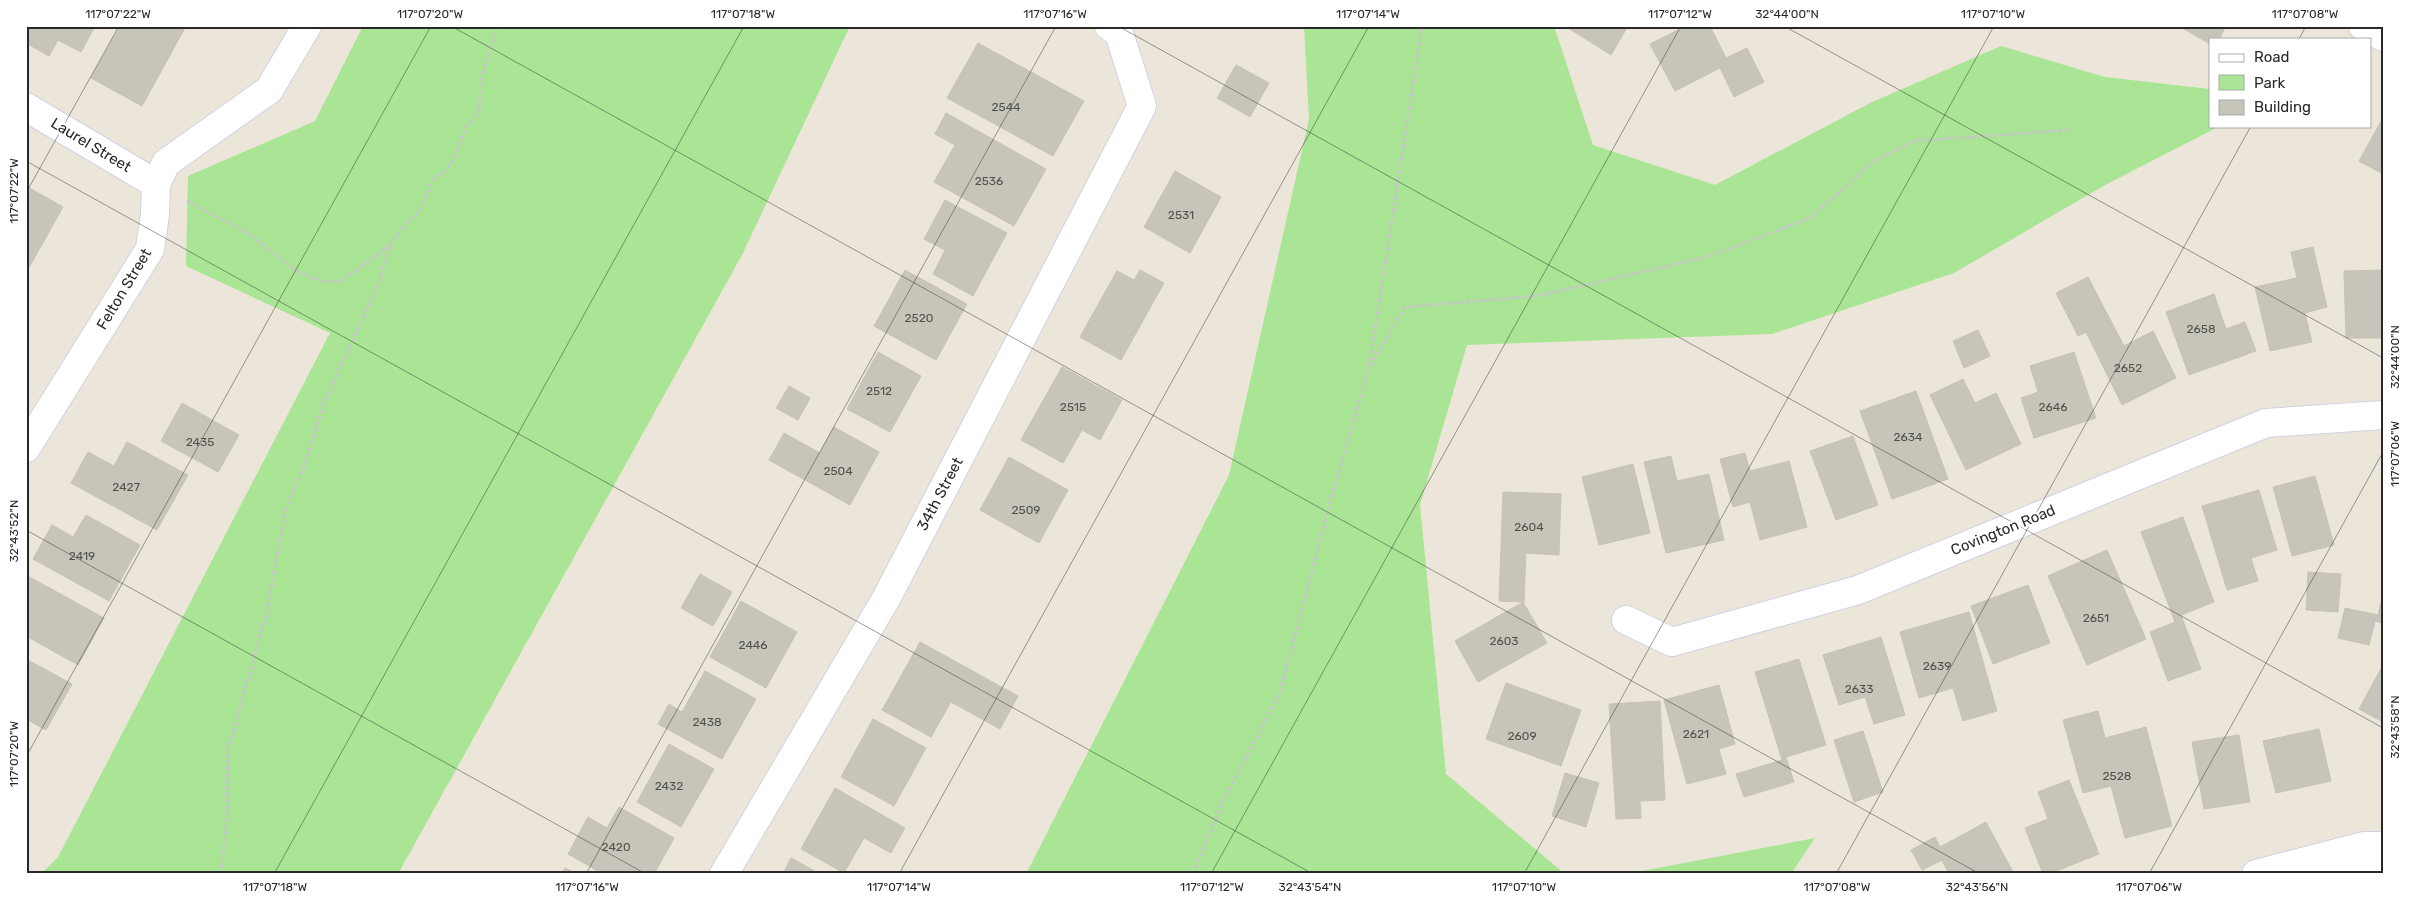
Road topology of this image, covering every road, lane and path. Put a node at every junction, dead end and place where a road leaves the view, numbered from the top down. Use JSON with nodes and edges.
{"nodes":[{"id":1,"x":306,"y":26,"type":"edge"},
{"id":2,"x":498,"y":26,"type":"edge"},
{"id":3,"x":1109,"y":26,"type":"edge"},
{"id":4,"x":1422,"y":26,"type":"edge"},
{"id":5,"x":2363,"y":26,"type":"edge"},
{"id":6,"x":2383,"y":37,"type":"edge"},
{"id":7,"x":26,"y":107,"type":"edge"},
{"id":8,"x":2069,"y":130,"type":"dead end"},
{"id":9,"x":156,"y":184,"type":"junction"},
{"id":10,"x":391,"y":244,"type":"junction"},
{"id":11,"x":1369,"y":368,"type":"junction"},
{"id":12,"x":2383,"y":415,"type":"edge"},
{"id":13,"x":26,"y":448,"type":"edge"},
{"id":14,"x":1626,"y":620,"type":"dead end"},
{"id":15,"x":2376,"y":841,"type":"edge"},
{"id":16,"x":2304,"y":860,"type":"junction"},
{"id":17,"x":221,"y":874,"type":"edge"},
{"id":18,"x":724,"y":874,"type":"edge"},
{"id":19,"x":1193,"y":874,"type":"edge"},
{"id":20,"x":2256,"y":874,"type":"edge"},
{"id":21,"x":2383,"y":874,"type":"edge"}],
"edges":[{"from":1,"to":9,"type":"street","name":"Felton Street"},
{"from":2,"to":10,"type":"path"},
{"from":3,"to":18,"type":"street","name":"34th Street"},
{"from":4,"to":11,"type":"path"},
{"from":5,"to":6,"type":"street"},
{"from":7,"to":9,"type":"street","name":"Laurel Street"},
{"from":8,"to":11,"type":"path"},
{"from":9,"to":10,"type":"path"},
{"from":9,"to":13,"type":"street","name":"Felton Street"},
{"from":10,"to":17,"type":"path"},
{"from":11,"to":19,"type":"path"},
{"from":12,"to":14,"type":"street","name":"Covington Road"},
{"from":15,"to":16,"type":"street"},
{"from":16,"to":20,"type":"street"},
{"from":16,"to":21,"type":"street"}]}
